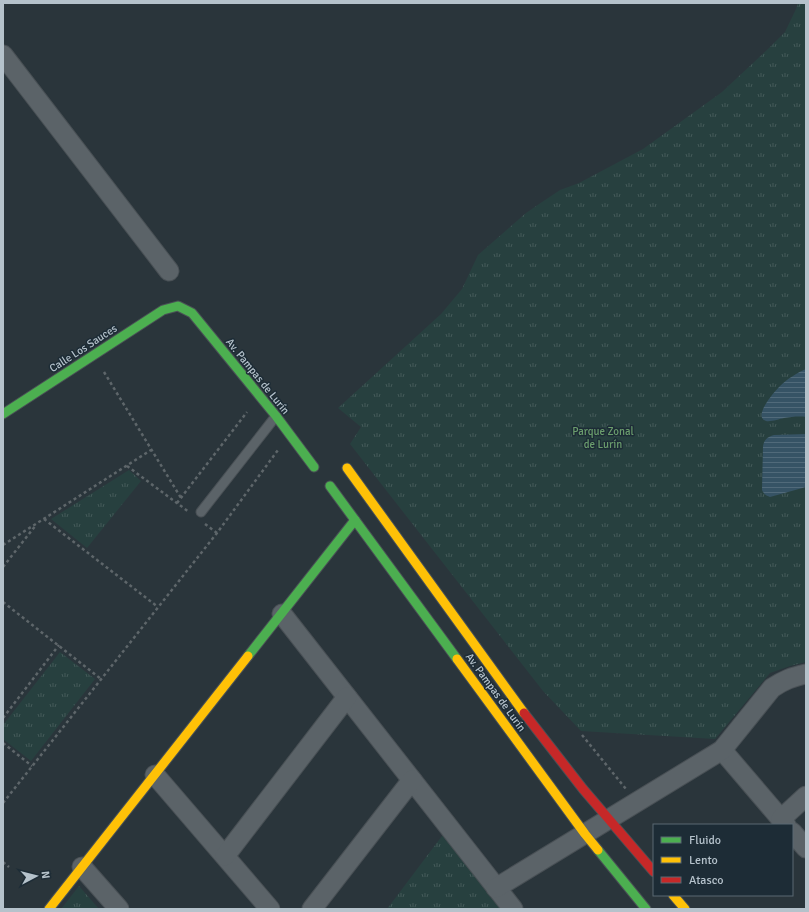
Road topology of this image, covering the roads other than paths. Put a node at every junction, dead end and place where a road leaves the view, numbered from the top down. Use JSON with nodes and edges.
{"nodes":[{"id":1,"x":3,"y":56,"type":"edge"},
{"id":2,"x":169,"y":271,"type":"dead end"},
{"id":3,"x":178,"y":306,"type":"joint"},
{"id":4,"x":3,"y":414,"type":"edge"},
{"id":5,"x":276,"y":416,"type":"junction"},
{"id":6,"x":314,"y":467,"type":"dead end"},
{"id":7,"x":347,"y":468,"type":"dead end"},
{"id":8,"x":330,"y":486,"type":"dead end"},
{"id":9,"x":198,"y":516,"type":"road end"},
{"id":10,"x":355,"y":520,"type":"junction"},
{"id":11,"x":282,"y":614,"type":"junction"},
{"id":12,"x":806,"y":674,"type":"edge"},
{"id":13,"x":347,"y":697,"type":"junction"},
{"id":14,"x":722,"y":750,"type":"junction"},
{"id":15,"x":155,"y":774,"type":"junction"},
{"id":16,"x":412,"y":780,"type":"junction"},
{"id":17,"x":806,"y":796,"type":"edge"},
{"id":18,"x":609,"y":819,"type":"junction"},
{"id":19,"x":785,"y":824,"type":"edge"},
{"id":20,"x":787,"y":824,"type":"edge"},
{"id":21,"x":793,"y":833,"type":"edge"},
{"id":22,"x":585,"y":834,"type":"junction"},
{"id":23,"x":806,"y":848,"type":"edge"},
{"id":24,"x":225,"y":856,"type":"junction"},
{"id":25,"x":82,"y":866,"type":"junction"},
{"id":26,"x":653,"y":871,"type":"edge"},
{"id":27,"x":496,"y":888,"type":"junction"},
{"id":28,"x":674,"y":896,"type":"edge"},
{"id":29,"x":49,"y":909,"type":"edge"},
{"id":30,"x":119,"y":909,"type":"edge"},
{"id":31,"x":270,"y":909,"type":"edge"},
{"id":32,"x":312,"y":909,"type":"edge"},
{"id":33,"x":513,"y":909,"type":"edge"},
{"id":34,"x":646,"y":909,"type":"edge"},
{"id":35,"x":685,"y":909,"type":"edge"}],
"edges":[{"from":1,"to":2,"type":"street"},
{"from":3,"to":4,"type":"street","name":"Calle Los Sauces"},
{"from":3,"to":5,"type":"street","name":"Av. Pampas de Lurín"},
{"from":5,"to":6,"type":"street","name":"Av. Pampas de Lurín"},
{"from":5,"to":9,"type":"lane"},
{"from":7,"to":18,"type":"street"},
{"from":8,"to":10,"type":"street","name":"Av. Pampas de Lurín"},
{"from":10,"to":11,"type":"street"},
{"from":10,"to":22,"type":"street","name":"Av. Pampas de Lurín"},
{"from":11,"to":13,"type":"street"},
{"from":11,"to":15,"type":"street"},
{"from":12,"to":14,"type":"street"},
{"from":13,"to":16,"type":"street"},
{"from":13,"to":24,"type":"street"},
{"from":14,"to":18,"type":"street"},
{"from":14,"to":19,"type":"street"},
{"from":15,"to":24,"type":"street"},
{"from":15,"to":25,"type":"street"},
{"from":16,"to":27,"type":"street"},
{"from":16,"to":32,"type":"street"},
{"from":17,"to":20,"type":"street"},
{"from":18,"to":22,"type":"street"},
{"from":18,"to":26,"type":"street"},
{"from":21,"to":23,"type":"street"},
{"from":22,"to":27,"type":"street"},
{"from":22,"to":34,"type":"street","name":"Av. Pampas de Lurín"},
{"from":24,"to":31,"type":"street"},
{"from":25,"to":29,"type":"street"},
{"from":25,"to":30,"type":"street"},
{"from":27,"to":33,"type":"street"},
{"from":28,"to":35,"type":"street"}]}
